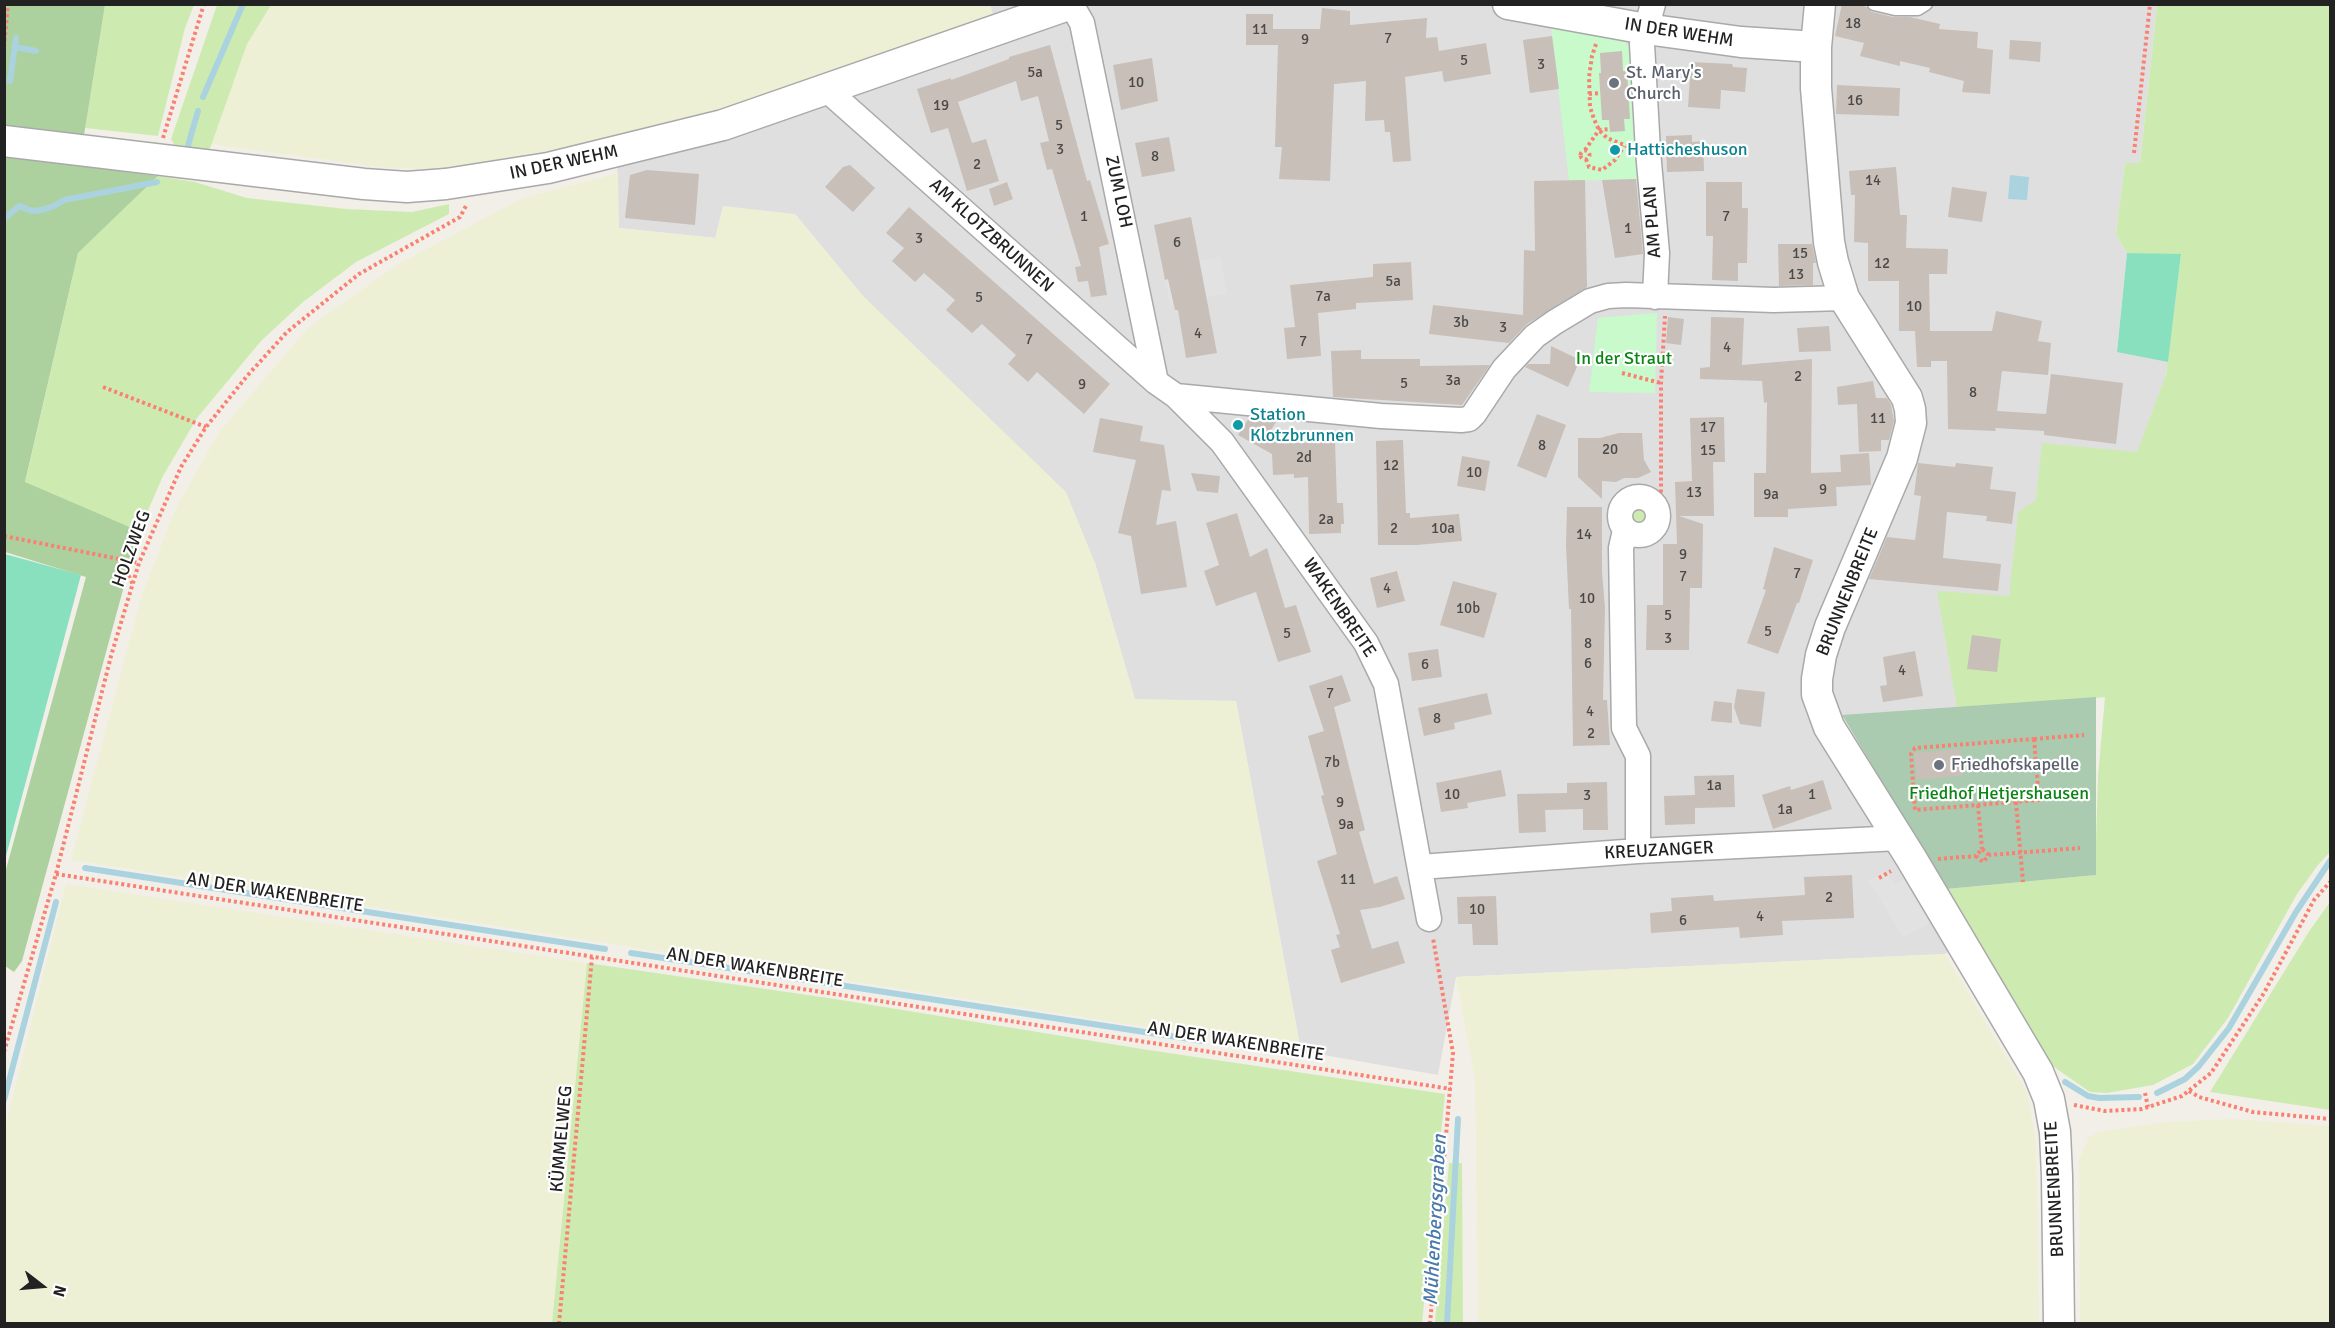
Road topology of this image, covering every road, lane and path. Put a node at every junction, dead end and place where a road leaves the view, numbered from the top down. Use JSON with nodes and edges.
{"nodes":[{"id":1,"x":8,"y":4,"type":"edge"},
{"id":2,"x":204,"y":4,"type":"edge"},
{"id":3,"x":1071,"y":4,"type":"edge"},
{"id":4,"x":1508,"y":4,"type":"edge"},
{"id":5,"x":1820,"y":4,"type":"edge"},
{"id":6,"x":1874,"y":4,"type":"edge"},
{"id":7,"x":1926,"y":4,"type":"edge"},
{"id":8,"x":2150,"y":4,"type":"edge"},
{"id":9,"x":1649,"y":17,"type":"edge"},
{"id":10,"x":1607,"y":21,"type":"junction"},
{"id":11,"x":4,"y":47,"type":"edge"},
{"id":12,"x":1816,"y":47,"type":"junction"},
{"id":13,"x":826,"y":90,"type":"junction"},
{"id":14,"x":1600,"y":93,"type":"dead end"},
{"id":15,"x":1589,"y":94,"type":"junction"},
{"id":16,"x":1610,"y":129,"type":"dead end"},
{"id":17,"x":1599,"y":130,"type":"junction"},
{"id":18,"x":4,"y":141,"type":"edge"},
{"id":19,"x":1624,"y":146,"type":"junction"},
{"id":20,"x":1648,"y":151,"type":"junction"},
{"id":21,"x":2134,"y":153,"type":"dead end"},
{"id":22,"x":157,"y":159,"type":"junction"},
{"id":23,"x":481,"y":180,"type":"junction"},
{"id":24,"x":1661,"y":297,"type":"junction"},
{"id":25,"x":1844,"y":298,"type":"junction"},
{"id":26,"x":1622,"y":373,"type":"dead end"},
{"id":27,"x":1156,"y":382,"type":"junction"},
{"id":28,"x":1661,"y":383,"type":"junction"},
{"id":29,"x":103,"y":387,"type":"dead end"},
{"id":30,"x":1176,"y":396,"type":"junction"},
{"id":31,"x":206,"y":427,"type":"junction"},
{"id":32,"x":1653,"y":502,"type":"joint"},
{"id":33,"x":4,"y":536,"type":"edge"},
{"id":34,"x":120,"y":559,"type":"junction"},
{"id":35,"x":139,"y":564,"type":"junction"},
{"id":36,"x":133,"y":585,"type":"junction"},
{"id":37,"x":2084,"y":735,"type":"dead end"},
{"id":38,"x":2034,"y":739,"type":"junction"},
{"id":39,"x":2016,"y":802,"type":"junction"},
{"id":40,"x":1978,"y":805,"type":"junction"},
{"id":41,"x":1899,"y":838,"type":"junction"},
{"id":42,"x":2080,"y":848,"type":"dead end"},
{"id":43,"x":1982,"y":849,"type":"junction"},
{"id":44,"x":1638,"y":851,"type":"junction"},
{"id":45,"x":2020,"y":852,"type":"junction"},
{"id":46,"x":1989,"y":855,"type":"junction"},
{"id":47,"x":1976,"y":856,"type":"junction"},
{"id":48,"x":1934,"y":859,"type":"dead end"},
{"id":49,"x":1420,"y":867,"type":"junction"},
{"id":50,"x":56,"y":874,"type":"junction"},
{"id":51,"x":2023,"y":882,"type":"dead end"},
{"id":52,"x":2331,"y":882,"type":"edge"},
{"id":53,"x":1429,"y":919,"type":"joint"},
{"id":54,"x":592,"y":957,"type":"junction"},
{"id":55,"x":4,"y":1052,"type":"edge"},
{"id":56,"x":1451,"y":1089,"type":"junction"},
{"id":57,"x":2189,"y":1091,"type":"junction"},
{"id":58,"x":2145,"y":1093,"type":"dead end"},
{"id":59,"x":2049,"y":1099,"type":"junction"},
{"id":60,"x":2148,"y":1107,"type":"junction"},
{"id":61,"x":2331,"y":1119,"type":"edge"},
{"id":62,"x":559,"y":1323,"type":"edge"},
{"id":63,"x":1430,"y":1323,"type":"edge"},
{"id":64,"x":2060,"y":1323,"type":"edge"}],
"edges":[{"from":1,"to":11,"type":"path"},
{"from":2,"to":22,"type":"path"},
{"from":3,"to":13,"type":"street","name":"IN DER WEHM"},
{"from":3,"to":27,"type":"street","name":"ZUM LOH"},
{"from":4,"to":10,"type":"street","name":"IN DER WEHM"},
{"from":5,"to":12,"type":"street","name":"BRUNNENBREITE"},
{"from":6,"to":7,"type":"lane"},
{"from":8,"to":21,"type":"path"},
{"from":9,"to":10,"type":"street","name":"IN DER WEHM"},
{"from":9,"to":12,"type":"street","name":"IN DER WEHM"},
{"from":9,"to":20,"type":"street","name":"AM PLAN"},
{"from":10,"to":15,"type":"path"},
{"from":12,"to":25,"type":"street","name":"BRUNNENBREITE"},
{"from":13,"to":23,"type":"street","name":"IN DER WEHM"},
{"from":13,"to":27,"type":"street","name":"AM KLOTZBRUNNEN"},
{"from":14,"to":15,"type":"path"},
{"from":15,"to":17,"type":"path"},
{"from":16,"to":17,"type":"path"},
{"from":17,"to":19,"type":"path"},
{"from":17,"to":19,"type":"path"},
{"from":18,"to":22,"type":"street","name":"IN DER WEHM"},
{"from":19,"to":20,"type":"path"},
{"from":20,"to":24,"type":"street","name":"AM PLAN"},
{"from":22,"to":23,"type":"street","name":"IN DER WEHM"},
{"from":23,"to":31,"type":"path","name":"HOLZWEG"},
{"from":24,"to":25,"type":"street"},
{"from":24,"to":28,"type":"path"},
{"from":24,"to":30,"type":"street"},
{"from":25,"to":41,"type":"street","name":"BRUNNENBREITE"},
{"from":26,"to":28,"type":"path"},
{"from":27,"to":30,"type":"street","name":"WAKENBREITE"},
{"from":28,"to":32,"type":"path"},
{"from":29,"to":31,"type":"path"},
{"from":30,"to":49,"type":"street","name":"WAKENBREITE"},
{"from":31,"to":35,"type":"path","name":"HOLZWEG"},
{"from":32,"to":44,"type":"street"},
{"from":33,"to":34,"type":"path"},
{"from":34,"to":35,"type":"path"},
{"from":34,"to":36,"type":"path"},
{"from":35,"to":36,"type":"path","name":"HOLZWEG"},
{"from":36,"to":50,"type":"path","name":"HOLZWEG"},
{"from":37,"to":38,"type":"path"},
{"from":38,"to":39,"type":"path"},
{"from":38,"to":40,"type":"path"},
{"from":39,"to":40,"type":"path"},
{"from":39,"to":45,"type":"path"},
{"from":40,"to":43,"type":"path"},
{"from":41,"to":44,"type":"street","name":"KREUZANGER"},
{"from":41,"to":59,"type":"street","name":"BRUNNENBREITE"},
{"from":42,"to":45,"type":"path"},
{"from":43,"to":46,"type":"path"},
{"from":43,"to":47,"type":"path"},
{"from":44,"to":49,"type":"street","name":"KREUZANGER"},
{"from":45,"to":46,"type":"path"},
{"from":45,"to":51,"type":"path"},
{"from":46,"to":47,"type":"path"},
{"from":47,"to":48,"type":"path"},
{"from":49,"to":53,"type":"street","name":"WAKENBREITE"},
{"from":50,"to":54,"type":"path","name":"AN DER WAKENBREITE"},
{"from":50,"to":55,"type":"path","name":"HOLZWEG"},
{"from":52,"to":57,"type":"path"},
{"from":53,"to":56,"type":"path"},
{"from":54,"to":56,"type":"path","name":"AN DER WAKENBREITE"},
{"from":54,"to":62,"type":"path","name":"KÜMMELWEG"},
{"from":56,"to":63,"type":"path"},
{"from":57,"to":60,"type":"path"},
{"from":57,"to":61,"type":"path"},
{"from":58,"to":60,"type":"path"},
{"from":59,"to":60,"type":"path"},
{"from":59,"to":64,"type":"street","name":"BRUNNENBREITE"}]}
